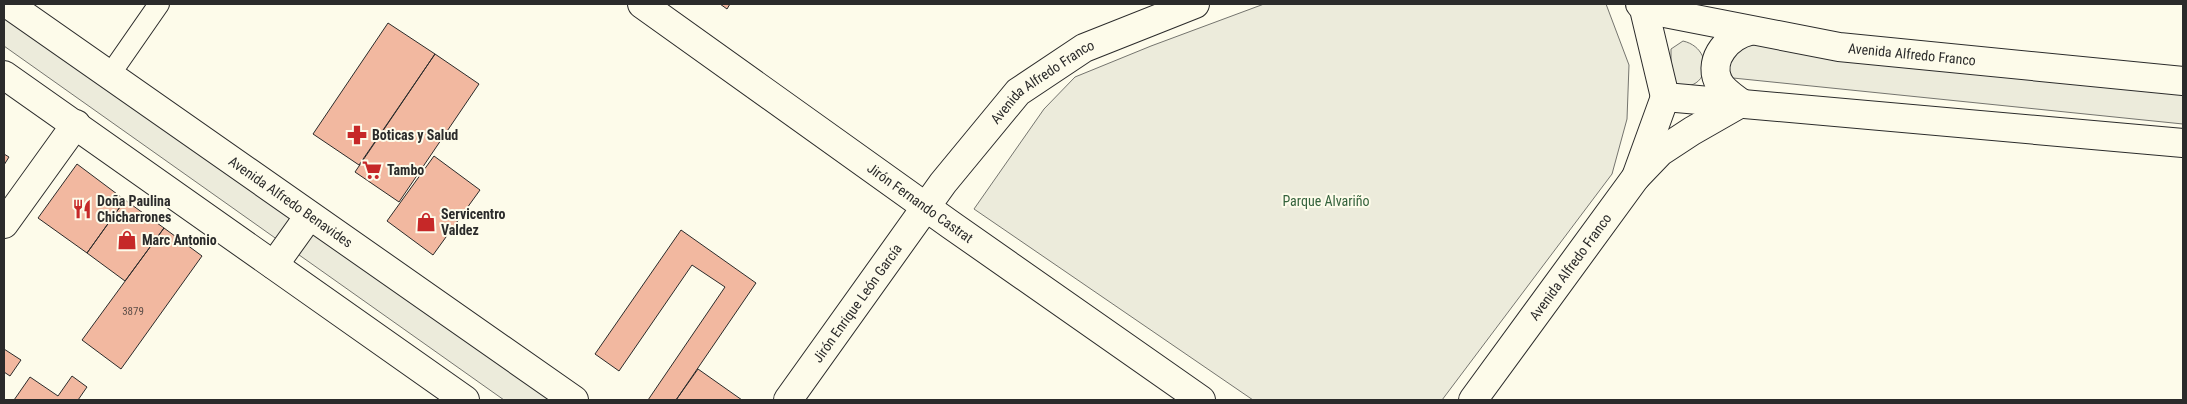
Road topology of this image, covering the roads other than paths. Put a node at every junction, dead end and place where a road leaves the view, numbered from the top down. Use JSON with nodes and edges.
{"nodes":[{"id":1,"x":8,"y":4,"type":"edge"},
{"id":2,"x":159,"y":4,"type":"edge"},
{"id":3,"x":642,"y":4,"type":"edge"},
{"id":4,"x":1196,"y":4,"type":"edge"},
{"id":5,"x":1642,"y":6,"type":"edge"},
{"id":6,"x":1750,"y":31,"type":"junction"},
{"id":7,"x":4,"y":74,"type":"edge"},
{"id":8,"x":109,"y":76,"type":"junction"},
{"id":9,"x":2183,"y":81,"type":"edge"},
{"id":10,"x":1665,"y":97,"type":"junction"},
{"id":11,"x":1740,"y":103,"type":"junction"},
{"id":12,"x":76,"y":124,"type":"junction"},
{"id":13,"x":2183,"y":143,"type":"edge"},
{"id":14,"x":1636,"y":177,"type":"junction"},
{"id":15,"x":926,"y":207,"type":"junction"},
{"id":16,"x":309,"y":216,"type":"junction"},
{"id":17,"x":4,"y":224,"type":"edge"},
{"id":18,"x":274,"y":265,"type":"junction"},
{"id":19,"x":465,"y":400,"type":"edge"},
{"id":20,"x":574,"y":400,"type":"edge"},
{"id":21,"x":788,"y":400,"type":"edge"},
{"id":22,"x":1201,"y":400,"type":"edge"},
{"id":23,"x":1473,"y":400,"type":"edge"}],
"edges":[{"from":1,"to":8,"type":"street","name":"Avenida Alfredo Benavides"},
{"from":2,"to":8,"type":"street"},
{"from":3,"to":15,"type":"street","name":"Jirón Fernando Castrat"},
{"from":4,"to":15,"type":"street","name":"Avenida Alfredo Franco"},
{"from":5,"to":6,"type":"street","name":"Avenida Alfredo Franco"},
{"from":5,"to":10,"type":"street","name":"Avenida Alfredo Franco"},
{"from":6,"to":9,"type":"street","name":"Avenida Alfredo Franco"},
{"from":6,"to":11,"type":"street"},
{"from":7,"to":12,"type":"street"},
{"from":8,"to":16,"type":"street","name":"Avenida Alfredo Benavides"},
{"from":10,"to":11,"type":"street"},
{"from":10,"to":14,"type":"street","name":"Avenida Alfredo Franco"},
{"from":11,"to":13,"type":"street"},
{"from":11,"to":14,"type":"street"},
{"from":12,"to":17,"type":"street"},
{"from":12,"to":18,"type":"street"},
{"from":14,"to":23,"type":"street","name":"Avenida Alfredo Franco"},
{"from":15,"to":21,"type":"street","name":"Jirón Enrique León García"},
{"from":15,"to":22,"type":"street","name":"Jirón Fernando Castrat"},
{"from":16,"to":18,"type":"street"},
{"from":16,"to":20,"type":"street","name":"Avenida Alfredo Benavides"},
{"from":18,"to":19,"type":"street"}]}
